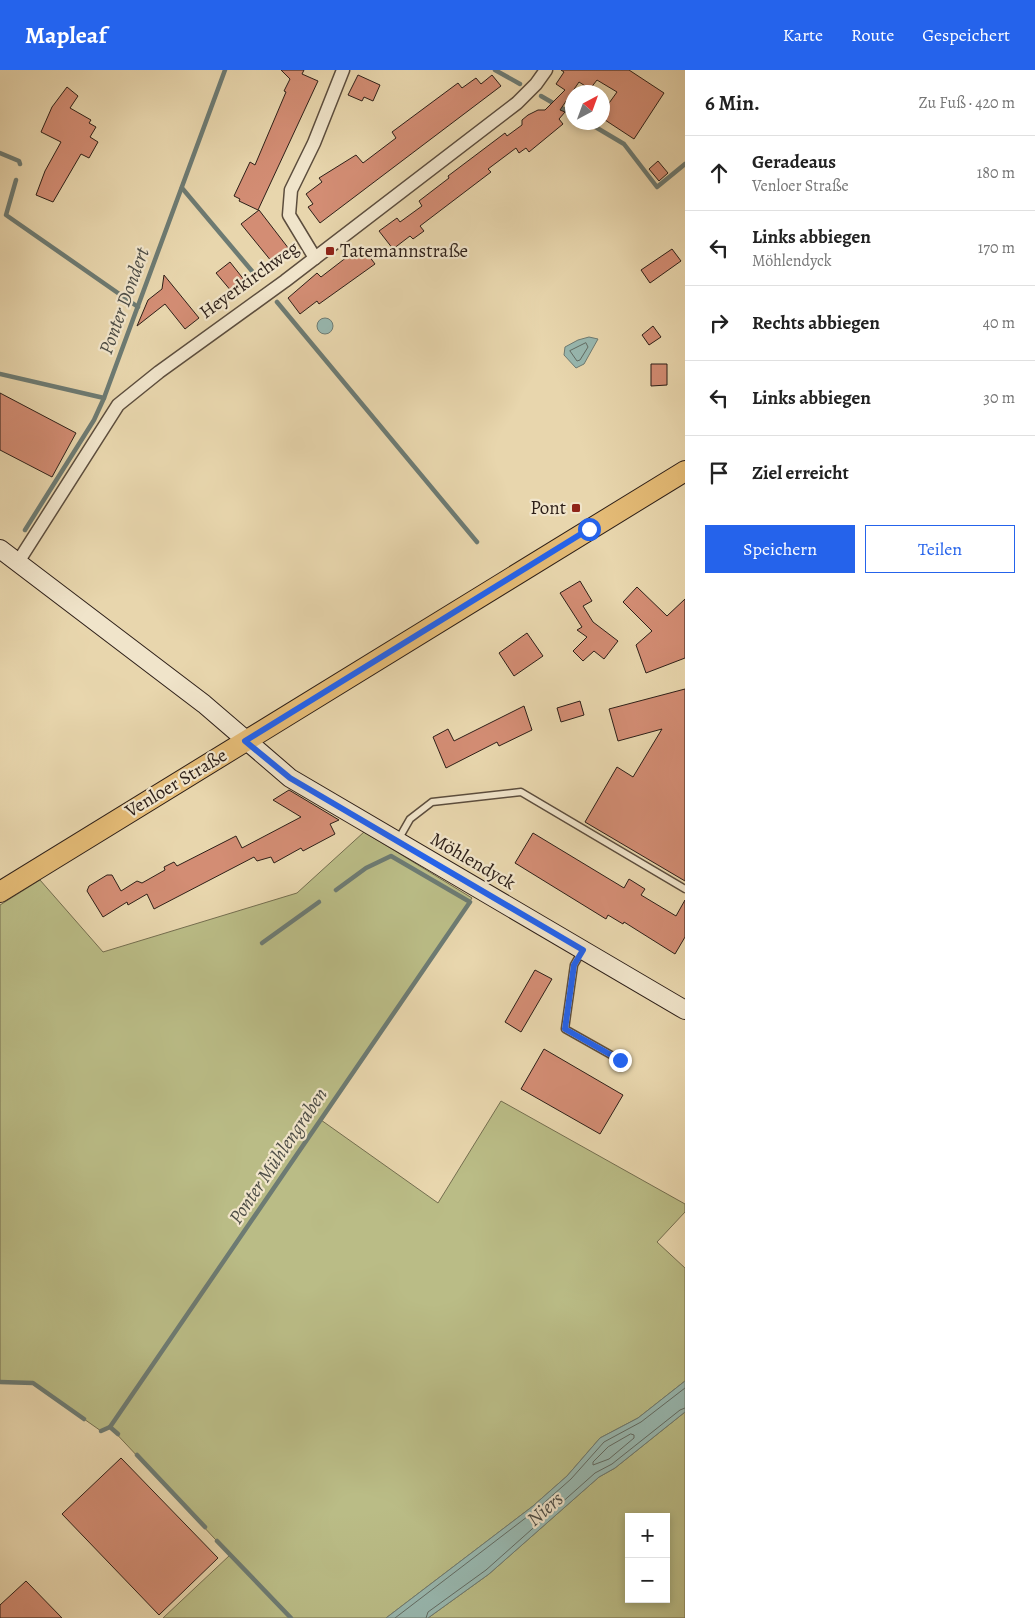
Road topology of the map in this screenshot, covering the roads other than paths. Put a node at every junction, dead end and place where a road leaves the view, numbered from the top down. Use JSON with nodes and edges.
{"nodes":[{"id":1,"x":343,"y":70,"type":"edge"},
{"id":2,"x":546,"y":70,"type":"edge"},
{"id":3,"x":315,"y":258,"type":"junction"},
{"id":4,"x":685,"y":471,"type":"edge"},
{"id":5,"x":0,"y":550,"type":"edge"},
{"id":6,"x":18,"y":562,"type":"junction"},
{"id":7,"x":245,"y":741,"type":"junction"},
{"id":8,"x":397,"y":841,"type":"junction"},
{"id":9,"x":685,"y":889,"type":"edge"},
{"id":10,"x":0,"y":892,"type":"edge"},
{"id":11,"x":583,"y":950,"type":"junction"},
{"id":12,"x":685,"y":1010,"type":"edge"},
{"id":13,"x":620,"y":1060,"type":"dead end"}],
"edges":[{"from":1,"to":3,"type":"street"},
{"from":2,"to":3,"type":"street","name":"Heyerkirchweg"},
{"from":3,"to":6,"type":"street","name":"Heyerkirchweg"},
{"from":4,"to":7,"type":"main road","name":"Venloer Straße"},
{"from":5,"to":6,"type":"street"},
{"from":6,"to":7,"type":"street"},
{"from":7,"to":8,"type":"street","name":"Möhlendyck"},
{"from":7,"to":10,"type":"main road","name":"Venloer Straße"},
{"from":8,"to":9,"type":"lane"},
{"from":8,"to":11,"type":"street","name":"Möhlendyck"},
{"from":11,"to":12,"type":"street","name":"Möhlendyck"},
{"from":11,"to":13,"type":"lane"}]}
